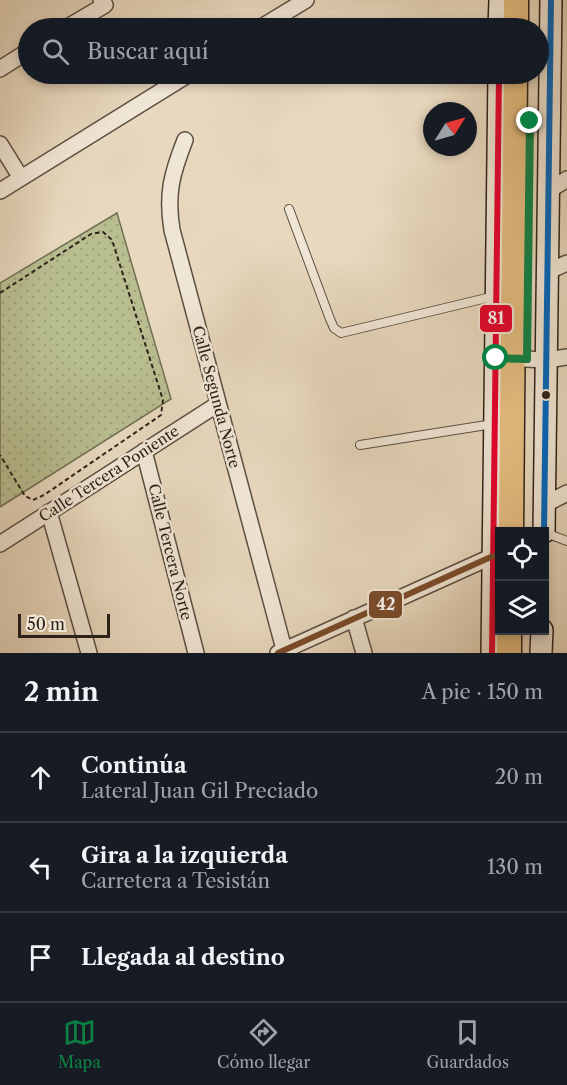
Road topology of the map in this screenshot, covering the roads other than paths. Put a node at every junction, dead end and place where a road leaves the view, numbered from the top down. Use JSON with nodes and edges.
{"nodes":[{"id":1,"x":306,"y":0,"type":"edge"},
{"id":2,"x":500,"y":0,"type":"edge"},
{"id":3,"x":516,"y":0,"type":"edge"},
{"id":4,"x":531,"y":0,"type":"edge"},
{"id":5,"x":551,"y":0,"type":"edge"},
{"id":6,"x":103,"y":3,"type":"edge"},
{"id":7,"x":81,"y":18,"type":"edge"},
{"id":8,"x":276,"y":18,"type":"edge"},
{"id":9,"x":499,"y":18,"type":"edge"},
{"id":10,"x":516,"y":18,"type":"edge"},
{"id":11,"x":531,"y":18,"type":"edge"},
{"id":12,"x":18,"y":57,"type":"edge"},
{"id":13,"x":0,"y":69,"type":"edge"},
{"id":14,"x":173,"y":84,"type":"edge"},
{"id":15,"x":499,"y":84,"type":"edge"},
{"id":16,"x":516,"y":84,"type":"edge"},
{"id":17,"x":530,"y":84,"type":"edge"},
{"id":18,"x":186,"y":140,"type":"dead end"},
{"id":19,"x":0,"y":144,"type":"edge"},
{"id":20,"x":21,"y":178,"type":"junction"},
{"id":21,"x":558,"y":184,"type":"edge"},
{"id":22,"x":0,"y":191,"type":"edge"},
{"id":23,"x":289,"y":209,"type":"dead end"},
{"id":24,"x":558,"y":267,"type":"edge"},
{"id":25,"x":496,"y":296,"type":"junction"},
{"id":26,"x":530,"y":359,"type":"edge"},
{"id":27,"x":218,"y":404,"type":"junction"},
{"id":28,"x":495,"y":424,"type":"junction"},
{"id":29,"x":360,"y":445,"type":"dead end"},
{"id":30,"x":144,"y":451,"type":"junction"},
{"id":31,"x":567,"y":493,"type":"edge"},
{"id":32,"x":544,"y":505,"type":"junction"},
{"id":33,"x":49,"y":512,"type":"junction"},
{"id":34,"x":511,"y":527,"type":"edge"},
{"id":35,"x":526,"y":527,"type":"edge"},
{"id":36,"x":544,"y":527,"type":"edge"},
{"id":37,"x":549,"y":534,"type":"edge"},
{"id":38,"x":567,"y":541,"type":"edge"},
{"id":39,"x":0,"y":543,"type":"edge"},
{"id":40,"x":494,"y":556,"type":"junction"},
{"id":41,"x":354,"y":618,"type":"junction"},
{"id":42,"x":509,"y":635,"type":"edge"},
{"id":43,"x":525,"y":635,"type":"edge"},
{"id":44,"x":542,"y":635,"type":"edge"},
{"id":45,"x":283,"y":652,"type":"edge"},
{"id":46,"x":89,"y":653,"type":"edge"},
{"id":47,"x":196,"y":653,"type":"edge"},
{"id":48,"x":364,"y":653,"type":"edge"},
{"id":49,"x":492,"y":653,"type":"edge"},
{"id":50,"x":509,"y":653,"type":"edge"},
{"id":51,"x":525,"y":653,"type":"edge"},
{"id":52,"x":541,"y":653,"type":"edge"}],
"edges":[{"from":1,"to":8,"type":"street"},
{"from":2,"to":9,"type":"main road"},
{"from":3,"to":10,"type":"main road"},
{"from":4,"to":11,"type":"main road"},
{"from":5,"to":21,"type":"main road"},
{"from":6,"to":7,"type":"street"},
{"from":12,"to":13,"type":"street"},
{"from":14,"to":20,"type":"street"},
{"from":15,"to":25,"type":"main road"},
{"from":16,"to":26,"type":"main road"},
{"from":17,"to":26,"type":"main road"},
{"from":18,"to":27,"type":"street","name":"Calle Segunda Norte"},
{"from":19,"to":20,"type":"street"},
{"from":20,"to":22,"type":"street"},
{"from":21,"to":24,"type":"main road"},
{"from":23,"to":25,"type":"lane"},
{"from":24,"to":26,"type":"main road"},
{"from":25,"to":26,"type":"main road"},
{"from":26,"to":28,"type":"main road"},
{"from":26,"to":32,"type":"main road"},
{"from":26,"to":34,"type":"main road"},
{"from":26,"to":35,"type":"main road"},
{"from":27,"to":30,"type":"street","name":"Calle Tercera Poniente"},
{"from":27,"to":45,"type":"street","name":"Calle Segunda Norte"},
{"from":28,"to":29,"type":"lane"},
{"from":28,"to":40,"type":"main road"},
{"from":30,"to":33,"type":"street","name":"Calle Tercera Poniente"},
{"from":30,"to":47,"type":"street","name":"Calle Tercera Norte"},
{"from":31,"to":32,"type":"street"},
{"from":32,"to":36,"type":"main road"},
{"from":33,"to":39,"type":"street","name":"Calle Tercera Poniente"},
{"from":33,"to":46,"type":"street"},
{"from":37,"to":38,"type":"lane"},
{"from":40,"to":41,"type":"street"},
{"from":40,"to":49,"type":"main road"},
{"from":41,"to":45,"type":"street"},
{"from":41,"to":48,"type":"street"},
{"from":42,"to":50,"type":"main road"},
{"from":43,"to":51,"type":"main road"},
{"from":44,"to":52,"type":"main road"}]}
